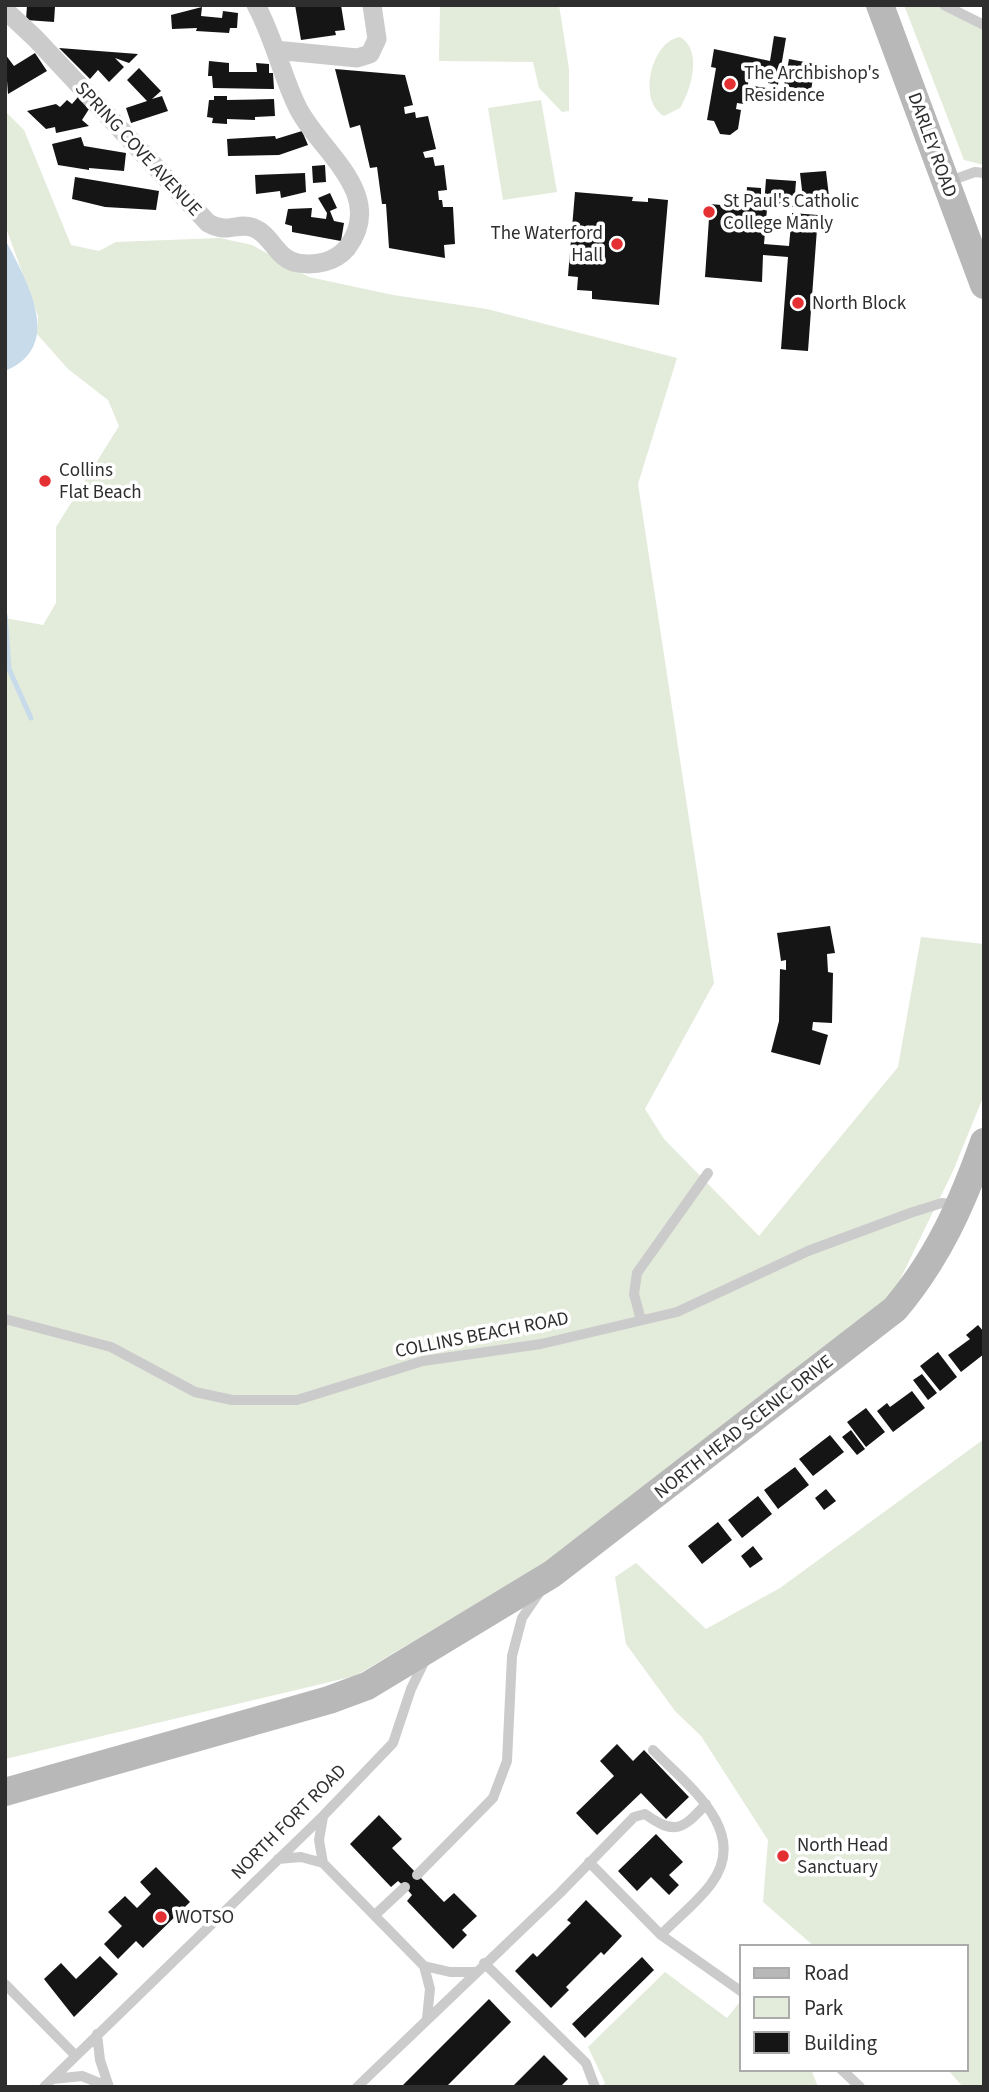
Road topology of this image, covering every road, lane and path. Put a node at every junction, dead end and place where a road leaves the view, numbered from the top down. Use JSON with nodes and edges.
{"nodes":[{"id":1,"x":256,"y":5,"type":"edge"},
{"id":2,"x":372,"y":5,"type":"edge"},
{"id":3,"x":880,"y":5,"type":"edge"},
{"id":4,"x":944,"y":5,"type":"edge"},
{"id":5,"x":5,"y":10,"type":"edge"},
{"id":6,"x":984,"y":25,"type":"edge"},
{"id":7,"x":275,"y":50,"type":"junction"},
{"id":8,"x":984,"y":173,"type":"edge"},
{"id":9,"x":946,"y":182,"type":"junction"},
{"id":10,"x":984,"y":285,"type":"edge"},
{"id":11,"x":984,"y":1142,"type":"edge"},
{"id":12,"x":708,"y":1173,"type":"dead end"},
{"id":13,"x":962,"y":1205,"type":"junction"},
{"id":14,"x":5,"y":1320,"type":"edge"},
{"id":15,"x":641,"y":1320,"type":"junction"},
{"id":16,"x":552,"y":1574,"type":"junction"},
{"id":17,"x":432,"y":1646,"type":"junction"},
{"id":18,"x":653,"y":1750,"type":"dead end"},
{"id":19,"x":5,"y":1792,"type":"edge"},
{"id":20,"x":706,"y":1804,"type":"junction"},
{"id":21,"x":323,"y":1816,"type":"junction"},
{"id":22,"x":278,"y":1858,"type":"junction"},
{"id":23,"x":589,"y":1862,"type":"junction"},
{"id":24,"x":323,"y":1863,"type":"junction"},
{"id":25,"x":417,"y":1875,"type":"dead end"},
{"id":26,"x":405,"y":1887,"type":"dead end"},
{"id":27,"x":376,"y":1914,"type":"junction"},
{"id":28,"x":661,"y":1935,"type":"junction"},
{"id":29,"x":484,"y":1963,"type":"junction"},
{"id":30,"x":424,"y":1966,"type":"junction"},
{"id":31,"x":475,"y":1972,"type":"junction"},
{"id":32,"x":5,"y":1984,"type":"edge"},
{"id":33,"x":740,"y":1991,"type":"edge"},
{"id":34,"x":427,"y":2018,"type":"junction"},
{"id":35,"x":97,"y":2034,"type":"junction"},
{"id":36,"x":75,"y":2055,"type":"junction"},
{"id":37,"x":843,"y":2071,"type":"edge"},
{"id":38,"x":53,"y":2079,"type":"junction"},
{"id":39,"x":44,"y":2087,"type":"edge"},
{"id":40,"x":109,"y":2087,"type":"edge"},
{"id":41,"x":356,"y":2087,"type":"edge"},
{"id":42,"x":595,"y":2087,"type":"edge"},
{"id":43,"x":860,"y":2087,"type":"edge"}],
"edges":[{"from":1,"to":7,"type":"street","name":"SPRING COVE AVENUE"},
{"from":2,"to":7,"type":"street"},
{"from":3,"to":9,"type":"street","name":"DARLEY ROAD"},
{"from":4,"to":6,"type":"lane"},
{"from":5,"to":7,"type":"street","name":"SPRING COVE AVENUE"},
{"from":8,"to":9,"type":"lane"},
{"from":9,"to":10,"type":"street","name":"DARLEY ROAD"},
{"from":11,"to":13,"type":"street","name":"NORTH HEAD SCENIC DRIVE"},
{"from":12,"to":15,"type":"lane"},
{"from":13,"to":15,"type":"lane","name":"COLLINS BEACH ROAD"},
{"from":13,"to":16,"type":"street","name":"NORTH HEAD SCENIC DRIVE"},
{"from":14,"to":15,"type":"lane","name":"COLLINS BEACH ROAD"},
{"from":16,"to":17,"type":"street","name":"NORTH HEAD SCENIC DRIVE"},
{"from":16,"to":25,"type":"lane"},
{"from":17,"to":19,"type":"street","name":"NORTH HEAD SCENIC DRIVE"},
{"from":17,"to":21,"type":"lane","name":"NORTH FORT ROAD"},
{"from":18,"to":20,"type":"lane"},
{"from":20,"to":23,"type":"lane"},
{"from":20,"to":28,"type":"lane"},
{"from":21,"to":22,"type":"lane","name":"NORTH FORT ROAD"},
{"from":21,"to":24,"type":"lane"},
{"from":22,"to":24,"type":"lane"},
{"from":22,"to":35,"type":"lane","name":"NORTH FORT ROAD"},
{"from":23,"to":28,"type":"lane"},
{"from":23,"to":29,"type":"lane"},
{"from":24,"to":27,"type":"lane"},
{"from":26,"to":27,"type":"lane"},
{"from":27,"to":30,"type":"lane"},
{"from":28,"to":33,"type":"lane"},
{"from":29,"to":31,"type":"lane"},
{"from":29,"to":42,"type":"lane"},
{"from":30,"to":31,"type":"lane"},
{"from":30,"to":34,"type":"lane"},
{"from":31,"to":34,"type":"lane"},
{"from":32,"to":36,"type":"lane"},
{"from":34,"to":41,"type":"lane"},
{"from":35,"to":36,"type":"lane","name":"NORTH FORT ROAD"},
{"from":35,"to":40,"type":"lane"},
{"from":36,"to":38,"type":"lane","name":"NORTH FORT ROAD"},
{"from":37,"to":43,"type":"lane"},
{"from":38,"to":39,"type":"lane","name":"NORTH FORT ROAD"},
{"from":38,"to":40,"type":"lane"}]}
